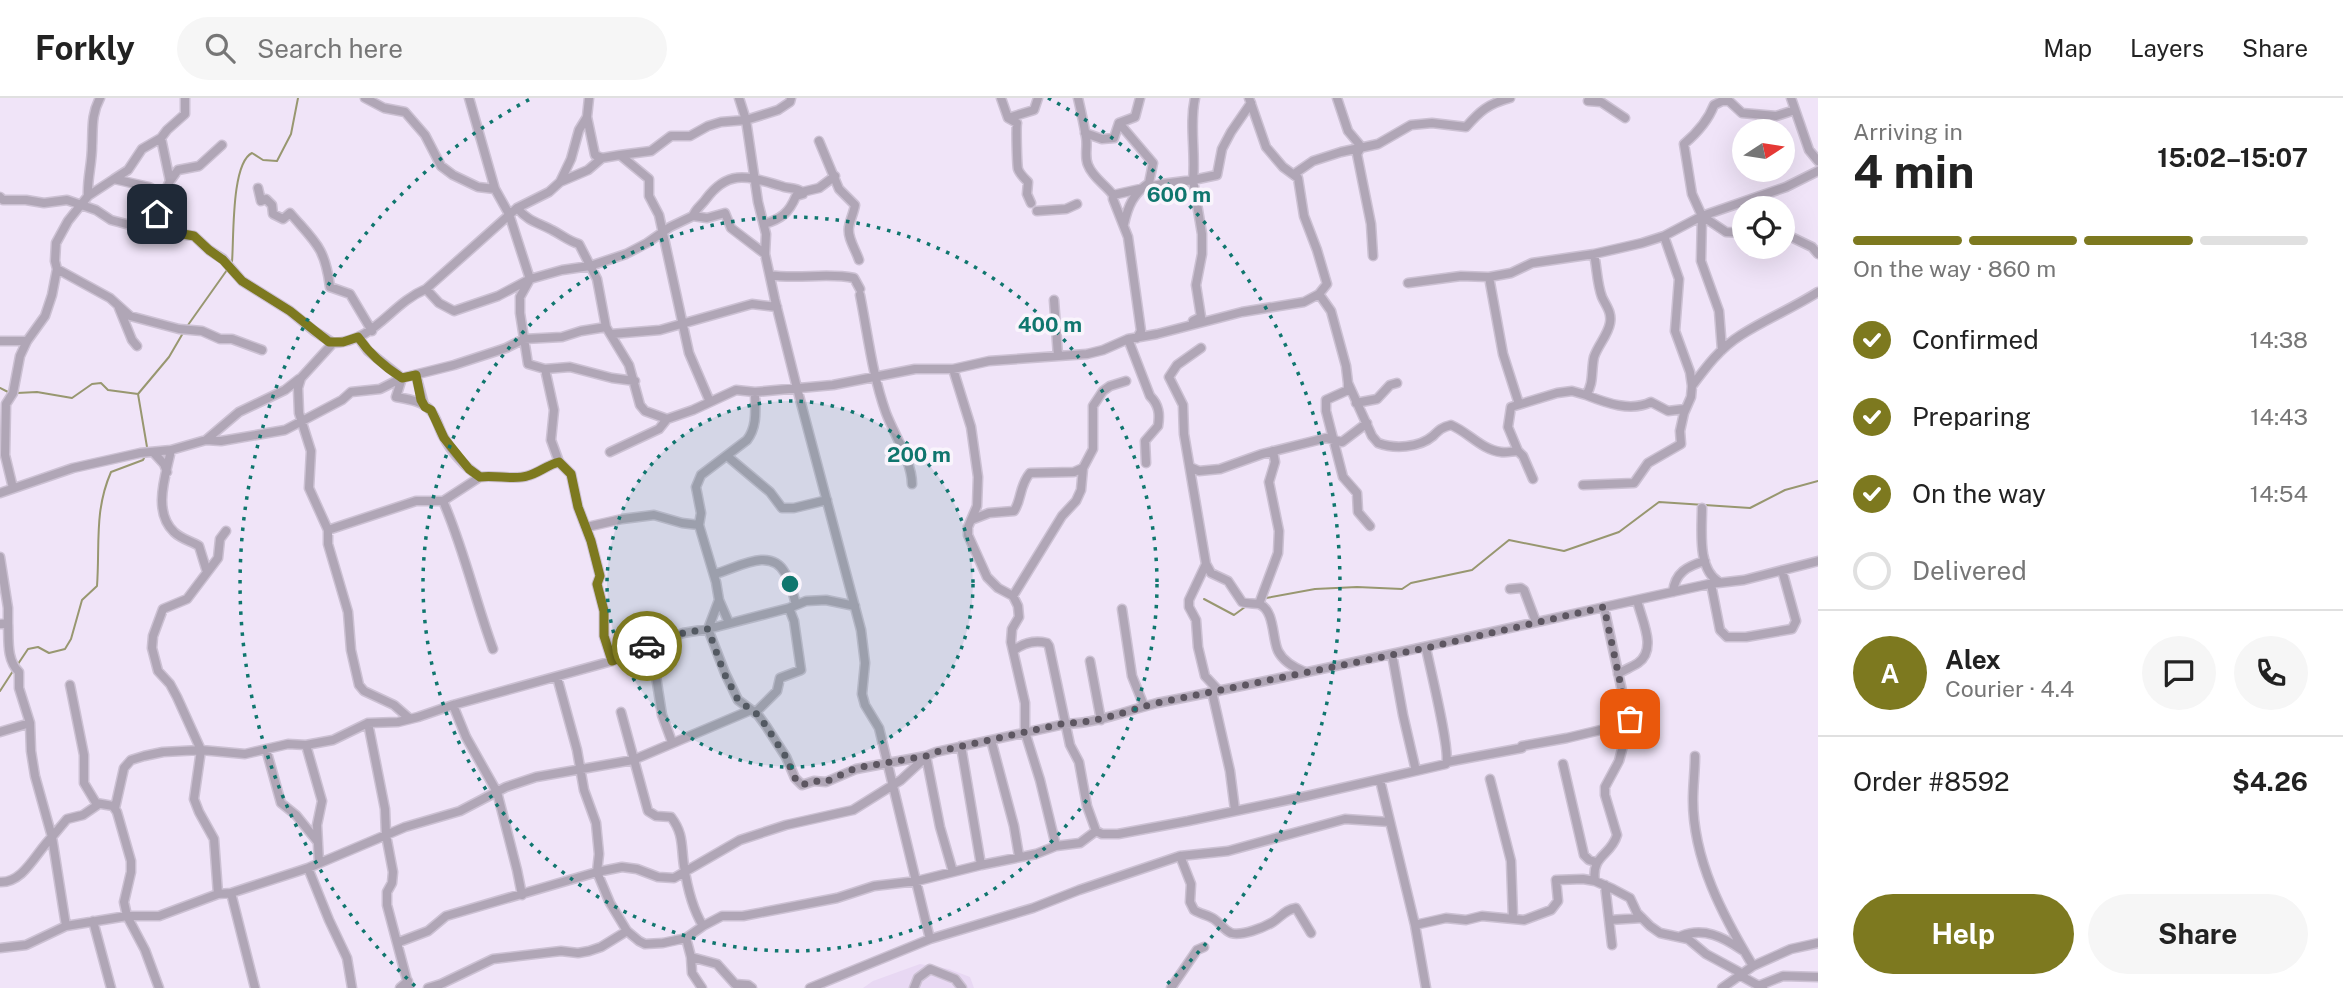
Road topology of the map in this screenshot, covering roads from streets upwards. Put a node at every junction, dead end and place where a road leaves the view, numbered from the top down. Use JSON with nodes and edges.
{"nodes":[{"id":1,"x":100,"y":98,"type":"edge"},
{"id":2,"x":185,"y":98,"type":"edge"},
{"id":3,"x":365,"y":98,"type":"edge"},
{"id":4,"x":469,"y":98,"type":"edge"},
{"id":5,"x":589,"y":98,"type":"edge"},
{"id":6,"x":740,"y":98,"type":"edge"},
{"id":7,"x":791,"y":98,"type":"edge"},
{"id":8,"x":1001,"y":98,"type":"edge"},
{"id":9,"x":1038,"y":98,"type":"edge"},
{"id":10,"x":1078,"y":98,"type":"edge"},
{"id":11,"x":1140,"y":98,"type":"edge"},
{"id":12,"x":1195,"y":98,"type":"edge"},
{"id":13,"x":1337,"y":98,"type":"edge"},
{"id":14,"x":1510,"y":98,"type":"edge"},
{"id":15,"x":1609,"y":98,"type":"edge"},
{"id":16,"x":1791,"y":98,"type":"edge"},
{"id":17,"x":1250,"y":101,"type":"edge"},
{"id":18,"x":1588,"y":101,"type":"dead end"},
{"id":19,"x":1609,"y":109,"type":"junction"},
{"id":20,"x":1795,"y":110,"type":"junction"},
{"id":21,"x":587,"y":117,"type":"junction"},
{"id":22,"x":1009,"y":118,"type":"junction"},
{"id":23,"x":1625,"y":118,"type":"dead end"},
{"id":24,"x":746,"y":120,"type":"junction"},
{"id":25,"x":1119,"y":122,"type":"junction"},
{"id":26,"x":1084,"y":132,"type":"junction"},
{"id":27,"x":162,"y":138,"type":"junction"},
{"id":28,"x":819,"y":141,"type":"dead end"},
{"id":29,"x":222,"y":145,"type":"dead end"},
{"id":30,"x":1360,"y":149,"type":"junction"},
{"id":31,"x":620,"y":155,"type":"junction"},
{"id":32,"x":602,"y":158,"type":"junction"},
{"id":33,"x":1818,"y":161,"type":"edge"},
{"id":34,"x":1818,"y":171,"type":"edge"},
{"id":35,"x":1294,"y":174,"type":"junction"},
{"id":36,"x":835,"y":176,"type":"junction"},
{"id":37,"x":755,"y":177,"type":"junction"},
{"id":38,"x":114,"y":179,"type":"junction"},
{"id":39,"x":1193,"y":180,"type":"junction"},
{"id":40,"x":170,"y":181,"type":"junction"},
{"id":41,"x":560,"y":182,"type":"junction"},
{"id":42,"x":258,"y":188,"type":"dead end"},
{"id":43,"x":1141,"y":188,"type":"junction"},
{"id":44,"x":495,"y":189,"type":"junction"},
{"id":45,"x":803,"y":194,"type":"dead end"},
{"id":46,"x":1113,"y":195,"type":"junction"},
{"id":47,"x":88,"y":196,"type":"junction"},
{"id":48,"x":164,"y":196,"type":"junction"},
{"id":49,"x":1760,"y":196,"type":"edge"},
{"id":50,"x":0,"y":197,"type":"edge"},
{"id":51,"x":1031,"y":203,"type":"dead end"},
{"id":52,"x":1077,"y":204,"type":"dead end"},
{"id":53,"x":82,"y":205,"type":"junction"},
{"id":54,"x":1732,"y":206,"type":"edge"},
{"id":55,"x":517,"y":208,"type":"junction"},
{"id":56,"x":1037,"y":211,"type":"dead end"},
{"id":57,"x":509,"y":214,"type":"junction"},
{"id":58,"x":693,"y":216,"type":"junction"},
{"id":59,"x":1702,"y":216,"type":"junction"},
{"id":60,"x":764,"y":224,"type":"junction"},
{"id":61,"x":1123,"y":227,"type":"junction"},
{"id":62,"x":161,"y":230,"type":"junction"},
{"id":63,"x":662,"y":231,"type":"junction"},
{"id":64,"x":1732,"y":232,"type":"edge"},
{"id":65,"x":1664,"y":236,"type":"junction"},
{"id":66,"x":1795,"y":239,"type":"edge"},
{"id":67,"x":765,"y":254,"type":"junction"},
{"id":68,"x":1594,"y":254,"type":"junction"},
{"id":69,"x":1818,"y":254,"type":"edge"},
{"id":70,"x":1373,"y":256,"type":"dead end"},
{"id":71,"x":859,"y":260,"type":"dead end"},
{"id":72,"x":590,"y":266,"type":"junction"},
{"id":73,"x":57,"y":269,"type":"junction"},
{"id":74,"x":771,"y":275,"type":"junction"},
{"id":75,"x":1489,"y":277,"type":"junction"},
{"id":76,"x":530,"y":279,"type":"junction"},
{"id":77,"x":1408,"y":283,"type":"dead end"},
{"id":78,"x":426,"y":289,"type":"junction"},
{"id":79,"x":1818,"y":292,"type":"edge"},
{"id":80,"x":1319,"y":294,"type":"junction"},
{"id":81,"x":1054,"y":300,"type":"dead end"},
{"id":82,"x":118,"y":305,"type":"junction"},
{"id":83,"x":777,"y":307,"type":"junction"},
{"id":84,"x":682,"y":324,"type":"junction"},
{"id":85,"x":1188,"y":325,"type":"junction"},
{"id":86,"x":372,"y":331,"type":"junction"},
{"id":87,"x":609,"y":331,"type":"junction"},
{"id":88,"x":358,"y":337,"type":"junction"},
{"id":89,"x":1133,"y":338,"type":"junction"},
{"id":90,"x":524,"y":339,"type":"junction"},
{"id":91,"x":0,"y":341,"type":"edge"},
{"id":92,"x":27,"y":341,"type":"junction"},
{"id":93,"x":332,"y":343,"type":"junction"},
{"id":94,"x":137,"y":346,"type":"dead end"},
{"id":95,"x":1201,"y":348,"type":"dead end"},
{"id":96,"x":1722,"y":349,"type":"junction"},
{"id":97,"x":262,"y":350,"type":"dead end"},
{"id":98,"x":1058,"y":356,"type":"junction"},
{"id":99,"x":545,"y":369,"type":"junction"},
{"id":100,"x":953,"y":369,"type":"junction"},
{"id":101,"x":416,"y":375,"type":"junction"},
{"id":102,"x":301,"y":377,"type":"junction"},
{"id":103,"x":875,"y":377,"type":"junction"},
{"id":104,"x":402,"y":378,"type":"junction"},
{"id":105,"x":635,"y":381,"type":"junction"},
{"id":106,"x":1126,"y":381,"type":"dead end"},
{"id":107,"x":1348,"y":383,"type":"junction"},
{"id":108,"x":1397,"y":383,"type":"dead end"},
{"id":109,"x":1692,"y":386,"type":"junction"},
{"id":110,"x":797,"y":388,"type":"junction"},
{"id":111,"x":755,"y":392,"type":"junction"},
{"id":112,"x":1586,"y":395,"type":"junction"},
{"id":113,"x":710,"y":402,"type":"junction"},
{"id":114,"x":1356,"y":403,"type":"junction"},
{"id":115,"x":1519,"y":404,"type":"junction"},
{"id":116,"x":425,"y":407,"type":"junction"},
{"id":117,"x":1685,"y":409,"type":"junction"},
{"id":118,"x":667,"y":419,"type":"junction"},
{"id":119,"x":301,"y":420,"type":"junction"},
{"id":120,"x":1367,"y":423,"type":"junction"},
{"id":121,"x":1332,"y":439,"type":"junction"},
{"id":122,"x":206,"y":440,"type":"junction"},
{"id":123,"x":172,"y":450,"type":"junction"},
{"id":124,"x":1273,"y":451,"type":"junction"},
{"id":125,"x":1518,"y":451,"type":"junction"},
{"id":126,"x":153,"y":452,"type":"junction"},
{"id":127,"x":610,"y":452,"type":"dead end"},
{"id":128,"x":727,"y":456,"type":"junction"},
{"id":129,"x":559,"y":462,"type":"junction"},
{"id":130,"x":1146,"y":463,"type":"dead end"},
{"id":131,"x":1190,"y":467,"type":"junction"},
{"id":132,"x":1083,"y":468,"type":"junction"},
{"id":133,"x":167,"y":472,"type":"junction"},
{"id":134,"x":480,"y":477,"type":"junction"},
{"id":135,"x":1533,"y":479,"type":"dead end"},
{"id":136,"x":912,"y":484,"type":"dead end"},
{"id":137,"x":1583,"y":485,"type":"dead end"},
{"id":138,"x":13,"y":488,"type":"junction"},
{"id":139,"x":0,"y":493,"type":"edge"},
{"id":140,"x":827,"y":500,"type":"junction"},
{"id":141,"x":443,"y":501,"type":"junction"},
{"id":142,"x":1702,"y":508,"type":"dead end"},
{"id":143,"x":971,"y":520,"type":"junction"},
{"id":144,"x":699,"y":525,"type":"junction"},
{"id":145,"x":1370,"y":526,"type":"dead end"},
{"id":146,"x":587,"y":527,"type":"junction"},
{"id":147,"x":328,"y":530,"type":"junction"},
{"id":148,"x":226,"y":531,"type":"dead end"},
{"id":149,"x":0,"y":557,"type":"edge"},
{"id":150,"x":1705,"y":561,"type":"junction"},
{"id":151,"x":1818,"y":561,"type":"edge"},
{"id":152,"x":1206,"y":564,"type":"junction"},
{"id":153,"x":1782,"y":570,"type":"junction"},
{"id":154,"x":207,"y":572,"type":"junction"},
{"id":155,"x":714,"y":575,"type":"junction"},
{"id":156,"x":1715,"y":583,"type":"junction"},
{"id":157,"x":1510,"y":589,"type":"dead end"},
{"id":158,"x":1673,"y":592,"type":"junction"},
{"id":159,"x":1013,"y":596,"type":"junction"},
{"id":160,"x":719,"y":600,"type":"junction"},
{"id":161,"x":1637,"y":600,"type":"junction"},
{"id":162,"x":1259,"y":604,"type":"junction"},
{"id":163,"x":792,"y":606,"type":"junction"},
{"id":164,"x":855,"y":606,"type":"junction"},
{"id":165,"x":1604,"y":607,"type":"junction"},
{"id":166,"x":1122,"y":609,"type":"dead end"},
{"id":167,"x":1536,"y":622,"type":"junction"},
{"id":168,"x":4,"y":623,"type":"edge"},
{"id":169,"x":730,"y":623,"type":"junction"},
{"id":170,"x":708,"y":629,"type":"junction"},
{"id":171,"x":651,"y":644,"type":"junction"},
{"id":172,"x":1426,"y":648,"type":"junction"},
{"id":173,"x":493,"y":649,"type":"dead end"},
{"id":174,"x":1013,"y":651,"type":"junction"},
{"id":175,"x":1392,"y":654,"type":"junction"},
{"id":176,"x":612,"y":661,"type":"junction"},
{"id":177,"x":1090,"y":661,"type":"dead end"},
{"id":178,"x":1306,"y":672,"type":"junction"},
{"id":179,"x":1618,"y":674,"type":"junction"},
{"id":180,"x":557,"y":677,"type":"junction"},
{"id":181,"x":70,"y":685,"type":"dead end"},
{"id":182,"x":1215,"y":691,"type":"junction"},
{"id":183,"x":453,"y":705,"type":"junction"},
{"id":184,"x":1143,"y":706,"type":"junction"},
{"id":185,"x":753,"y":711,"type":"junction"},
{"id":186,"x":621,"y":712,"type":"dead end"},
{"id":187,"x":410,"y":719,"type":"junction"},
{"id":188,"x":1101,"y":720,"type":"junction"},
{"id":189,"x":30,"y":723,"type":"junction"},
{"id":190,"x":368,"y":723,"type":"junction"},
{"id":191,"x":1066,"y":723,"type":"junction"},
{"id":192,"x":1630,"y":723,"type":"junction"},
{"id":193,"x":1025,"y":732,"type":"junction"},
{"id":194,"x":0,"y":733,"type":"edge"},
{"id":195,"x":991,"y":740,"type":"junction"},
{"id":196,"x":672,"y":742,"type":"junction"},
{"id":197,"x":306,"y":745,"type":"junction"},
{"id":198,"x":961,"y":746,"type":"junction"},
{"id":199,"x":266,"y":749,"type":"junction"},
{"id":200,"x":201,"y":750,"type":"junction"},
{"id":201,"x":930,"y":755,"type":"junction"},
{"id":202,"x":1695,"y":757,"type":"dead end"},
{"id":203,"x":633,"y":760,"type":"junction"},
{"id":204,"x":1447,"y":762,"type":"junction"},
{"id":205,"x":887,"y":764,"type":"junction"},
{"id":206,"x":1563,"y":764,"type":"dead end"},
{"id":207,"x":580,"y":768,"type":"junction"},
{"id":208,"x":1416,"y":771,"type":"junction"},
{"id":209,"x":1490,"y":779,"type":"dead end"},
{"id":210,"x":1380,"y":780,"type":"junction"},
{"id":211,"x":893,"y":785,"type":"junction"},
{"id":212,"x":497,"y":792,"type":"junction"},
{"id":213,"x":99,"y":804,"type":"junction"},
{"id":214,"x":115,"y":808,"type":"junction"},
{"id":215,"x":1235,"y":810,"type":"junction"},
{"id":216,"x":1390,"y":822,"type":"junction"},
{"id":217,"x":1096,"y":831,"type":"junction"},
{"id":218,"x":386,"y":835,"type":"junction"},
{"id":219,"x":51,"y":836,"type":"junction"},
{"id":220,"x":317,"y":841,"type":"junction"},
{"id":221,"x":1056,"y":846,"type":"junction"},
{"id":222,"x":1019,"y":856,"type":"junction"},
{"id":223,"x":1180,"y":856,"type":"junction"},
{"id":224,"x":1596,"y":862,"type":"junction"},
{"id":225,"x":319,"y":863,"type":"junction"},
{"id":226,"x":981,"y":865,"type":"junction"},
{"id":227,"x":308,"y":868,"type":"junction"},
{"id":228,"x":685,"y":871,"type":"junction"},
{"id":229,"x":597,"y":872,"type":"junction"},
{"id":230,"x":953,"y":872,"type":"junction"},
{"id":231,"x":917,"y":881,"type":"junction"},
{"id":232,"x":1595,"y":881,"type":"junction"},
{"id":233,"x":2,"y":884,"type":"edge"},
{"id":234,"x":1605,"y":885,"type":"junction"},
{"id":235,"x":231,"y":893,"type":"junction"},
{"id":236,"x":218,"y":894,"type":"junction"},
{"id":237,"x":522,"y":895,"type":"junction"},
{"id":238,"x":127,"y":916,"type":"junction"},
{"id":239,"x":1513,"y":918,"type":"junction"},
{"id":240,"x":1642,"y":918,"type":"junction"},
{"id":241,"x":1609,"y":920,"type":"junction"},
{"id":242,"x":93,"y":921,"type":"junction"},
{"id":243,"x":1415,"y":925,"type":"junction"},
{"id":244,"x":66,"y":926,"type":"junction"},
{"id":245,"x":703,"y":926,"type":"junction"},
{"id":246,"x":628,"y":931,"type":"junction"},
{"id":247,"x":1311,"y":933,"type":"dead end"},
{"id":248,"x":1681,"y":936,"type":"junction"},
{"id":249,"x":686,"y":938,"type":"junction"},
{"id":250,"x":930,"y":939,"type":"junction"},
{"id":251,"x":399,"y":942,"type":"junction"},
{"id":252,"x":1818,"y":943,"type":"edge"},
{"id":253,"x":1612,"y":945,"type":"dead end"},
{"id":254,"x":1204,"y":947,"type":"dead end"},
{"id":255,"x":0,"y":948,"type":"edge"},
{"id":256,"x":1744,"y":952,"type":"junction"},
{"id":257,"x":691,"y":957,"type":"junction"},
{"id":258,"x":1753,"y":966,"type":"junction"},
{"id":259,"x":1742,"y":975,"type":"junction"},
{"id":260,"x":1818,"y":977,"type":"edge"},
{"id":261,"x":408,"y":984,"type":"edge"},
{"id":262,"x":1760,"y":987,"type":"edge"},
{"id":263,"x":111,"y":988,"type":"edge"},
{"id":264,"x":159,"y":988,"type":"edge"},
{"id":265,"x":255,"y":988,"type":"edge"},
{"id":266,"x":352,"y":988,"type":"edge"},
{"id":267,"x":400,"y":988,"type":"edge"},
{"id":268,"x":428,"y":988,"type":"edge"},
{"id":269,"x":702,"y":988,"type":"edge"},
{"id":270,"x":752,"y":988,"type":"edge"},
{"id":271,"x":810,"y":988,"type":"edge"},
{"id":272,"x":914,"y":988,"type":"edge"},
{"id":273,"x":962,"y":988,"type":"edge"},
{"id":274,"x":1171,"y":988,"type":"edge"},
{"id":275,"x":1426,"y":988,"type":"edge"},
{"id":276,"x":1722,"y":988,"type":"edge"}],
"edges":[{"from":1,"to":47,"type":"street"},
{"from":2,"to":27,"type":"street"},
{"from":3,"to":44,"type":"street"},
{"from":4,"to":44,"type":"street"},
{"from":5,"to":21,"type":"street"},
{"from":6,"to":24,"type":"street"},
{"from":7,"to":24,"type":"street"},
{"from":8,"to":22,"type":"street"},
{"from":9,"to":22,"type":"street"},
{"from":10,"to":26,"type":"street"},
{"from":11,"to":25,"type":"street"},
{"from":12,"to":39,"type":"street"},
{"from":13,"to":30,"type":"street"},
{"from":14,"to":30,"type":"street"},
{"from":15,"to":19,"type":"street"},
{"from":16,"to":20,"type":"street"},
{"from":17,"to":35,"type":"street"},
{"from":17,"to":39,"type":"street"},
{"from":18,"to":19,"type":"street"},
{"from":19,"to":23,"type":"street"},
{"from":20,"to":33,"type":"street"},
{"from":20,"to":59,"type":"street"},
{"from":21,"to":32,"type":"street"},
{"from":21,"to":41,"type":"street"},
{"from":22,"to":51,"type":"street"},
{"from":24,"to":31,"type":"street"},
{"from":24,"to":37,"type":"street"},
{"from":25,"to":26,"type":"street"},
{"from":25,"to":43,"type":"street"},
{"from":26,"to":46,"type":"street"},
{"from":27,"to":38,"type":"street"},
{"from":27,"to":40,"type":"street"},
{"from":28,"to":36,"type":"street"},
{"from":29,"to":40,"type":"street"},
{"from":30,"to":35,"type":"street"},
{"from":30,"to":70,"type":"street"},
{"from":31,"to":32,"type":"street"},
{"from":31,"to":63,"type":"street"},
{"from":32,"to":41,"type":"street"},
{"from":34,"to":49,"type":"street"},
{"from":35,"to":80,"type":"street"},
{"from":36,"to":37,"type":"street"},
{"from":36,"to":71,"type":"street"},
{"from":37,"to":58,"type":"street"},
{"from":37,"to":60,"type":"street"},
{"from":38,"to":47,"type":"street"},
{"from":38,"to":48,"type":"street"},
{"from":39,"to":43,"type":"street"},
{"from":39,"to":85,"type":"street"},
{"from":40,"to":48,"type":"street"},
{"from":41,"to":55,"type":"street"},
{"from":42,"to":86,"type":"street"},
{"from":43,"to":46,"type":"street"},
{"from":43,"to":61,"type":"street"},
{"from":44,"to":57,"type":"street"},
{"from":45,"to":60,"type":"street"},
{"from":46,"to":61,"type":"street"},
{"from":47,"to":53,"type":"street"},
{"from":48,"to":62,"type":"street"},
{"from":50,"to":53,"type":"street"},
{"from":52,"to":56,"type":"street"},
{"from":53,"to":62,"type":"street"},
{"from":53,"to":73,"type":"street"},
{"from":54,"to":59,"type":"street"},
{"from":55,"to":57,"type":"street"},
{"from":55,"to":72,"type":"street"},
{"from":57,"to":76,"type":"street"},
{"from":57,"to":78,"type":"street"},
{"from":58,"to":63,"type":"street"},
{"from":58,"to":67,"type":"street"},
{"from":59,"to":64,"type":"street"},
{"from":59,"to":65,"type":"street"},
{"from":59,"to":96,"type":"street"},
{"from":60,"to":67,"type":"street"},
{"from":61,"to":89,"type":"street"},
{"from":62,"to":93,"type":"street"},
{"from":63,"to":72,"type":"street"},
{"from":63,"to":84,"type":"street"},
{"from":65,"to":68,"type":"street"},
{"from":65,"to":109,"type":"street"},
{"from":66,"to":69,"type":"street"},
{"from":67,"to":74,"type":"street"},
{"from":68,"to":75,"type":"street"},
{"from":68,"to":112,"type":"street"},
{"from":72,"to":76,"type":"street"},
{"from":72,"to":87,"type":"street"},
{"from":73,"to":82,"type":"street"},
{"from":73,"to":92,"type":"street"},
{"from":74,"to":83,"type":"street"},
{"from":74,"to":103,"type":"street"},
{"from":75,"to":77,"type":"street"},
{"from":75,"to":115,"type":"street"},
{"from":76,"to":78,"type":"street"},
{"from":76,"to":90,"type":"street"},
{"from":78,"to":86,"type":"street"},
{"from":79,"to":96,"type":"street"},
{"from":80,"to":85,"type":"street"},
{"from":80,"to":107,"type":"street"},
{"from":81,"to":98,"type":"street"},
{"from":82,"to":94,"type":"street"},
{"from":82,"to":97,"type":"street"},
{"from":83,"to":84,"type":"street"},
{"from":83,"to":110,"type":"street"},
{"from":84,"to":87,"type":"street"},
{"from":84,"to":113,"type":"street"},
{"from":85,"to":89,"type":"street"},
{"from":86,"to":88,"type":"street"},
{"from":87,"to":90,"type":"street"},
{"from":87,"to":105,"type":"street"},
{"from":88,"to":93,"type":"street"},
{"from":88,"to":104,"type":"street"},
{"from":89,"to":98,"type":"street"},
{"from":89,"to":130,"type":"street"},
{"from":90,"to":99,"type":"street"},
{"from":90,"to":101,"type":"street"},
{"from":91,"to":92,"type":"street"},
{"from":92,"to":138,"type":"street"},
{"from":93,"to":102,"type":"street"},
{"from":95,"to":131,"type":"street"},
{"from":96,"to":109,"type":"street"},
{"from":98,"to":100,"type":"street"},
{"from":99,"to":105,"type":"street"},
{"from":99,"to":129,"type":"street"},
{"from":100,"to":103,"type":"street"},
{"from":100,"to":143,"type":"street"},
{"from":101,"to":104,"type":"street"},
{"from":101,"to":116,"type":"street"},
{"from":102,"to":119,"type":"street"},
{"from":102,"to":122,"type":"street"},
{"from":103,"to":110,"type":"street"},
{"from":103,"to":136,"type":"street"},
{"from":104,"to":116,"type":"street"},
{"from":104,"to":119,"type":"street"},
{"from":105,"to":118,"type":"street"},
{"from":106,"to":132,"type":"street"},
{"from":107,"to":114,"type":"street"},
{"from":107,"to":121,"type":"street"},
{"from":108,"to":114,"type":"street"},
{"from":109,"to":117,"type":"street"},
{"from":110,"to":111,"type":"street"},
{"from":110,"to":140,"type":"street"},
{"from":111,"to":113,"type":"street"},
{"from":111,"to":128,"type":"street"},
{"from":112,"to":115,"type":"street"},
{"from":112,"to":117,"type":"street"},
{"from":113,"to":118,"type":"street"},
{"from":114,"to":120,"type":"street"},
{"from":115,"to":125,"type":"street"},
{"from":116,"to":134,"type":"street"},
{"from":117,"to":137,"type":"street"},
{"from":118,"to":127,"type":"street"},
{"from":119,"to":122,"type":"street"},
{"from":119,"to":147,"type":"street"},
{"from":120,"to":121,"type":"street"},
{"from":120,"to":125,"type":"street"},
{"from":121,"to":124,"type":"street"},
{"from":121,"to":145,"type":"street"},
{"from":122,"to":123,"type":"street"},
{"from":123,"to":126,"type":"street"},
{"from":123,"to":133,"type":"street"},
{"from":124,"to":131,"type":"street"},
{"from":124,"to":162,"type":"street"},
{"from":125,"to":135,"type":"street"},
{"from":126,"to":133,"type":"street"},
{"from":126,"to":138,"type":"street"},
{"from":128,"to":140,"type":"street"},
{"from":128,"to":144,"type":"street"},
{"from":129,"to":134,"type":"street"},
{"from":129,"to":146,"type":"street"},
{"from":131,"to":152,"type":"street"},
{"from":132,"to":143,"type":"street"},
{"from":132,"to":159,"type":"street"},
{"from":133,"to":154,"type":"street"},
{"from":134,"to":141,"type":"street"},
{"from":138,"to":139,"type":"street"},
{"from":140,"to":164,"type":"street"},
{"from":141,"to":147,"type":"street"},
{"from":141,"to":173,"type":"street"},
{"from":142,"to":150,"type":"street"},
{"from":143,"to":159,"type":"street"},
{"from":144,"to":146,"type":"street"},
{"from":144,"to":155,"type":"street"},
{"from":146,"to":176,"type":"street"},
{"from":147,"to":187,"type":"street"},
{"from":148,"to":154,"type":"street"},
{"from":149,"to":168,"type":"street"},
{"from":150,"to":156,"type":"street"},
{"from":150,"to":158,"type":"street"},
{"from":151,"to":153,"type":"street"},
{"from":152,"to":162,"type":"street"},
{"from":152,"to":182,"type":"street"},
{"from":153,"to":156,"type":"street"},
{"from":153,"to":156,"type":"street"},
{"from":154,"to":200,"type":"street"},
{"from":155,"to":160,"type":"street"},
{"from":155,"to":163,"type":"street"},
{"from":156,"to":158,"type":"street"},
{"from":157,"to":167,"type":"street"},
{"from":158,"to":161,"type":"street"},
{"from":159,"to":174,"type":"street"},
{"from":160,"to":169,"type":"street"},
{"from":160,"to":170,"type":"street"},
{"from":161,"to":165,"type":"street"},
{"from":161,"to":179,"type":"street"},
{"from":162,"to":178,"type":"street"},
{"from":163,"to":164,"type":"street"},
{"from":163,"to":169,"type":"street"},
{"from":163,"to":185,"type":"street"},
{"from":164,"to":205,"type":"street"},
{"from":165,"to":167,"type":"street"},
{"from":165,"to":179,"type":"street"},
{"from":166,"to":184,"type":"street"},
{"from":167,"to":172,"type":"street"},
{"from":168,"to":189,"type":"street"},
{"from":169,"to":170,"type":"street"},
{"from":170,"to":171,"type":"street"},
{"from":170,"to":185,"type":"street"},
{"from":171,"to":176,"type":"street"},
{"from":171,"to":196,"type":"street"},
{"from":172,"to":175,"type":"street"},
{"from":172,"to":204,"type":"street"},
{"from":174,"to":191,"type":"street"},
{"from":174,"to":193,"type":"street"},
{"from":175,"to":178,"type":"street"},
{"from":175,"to":208,"type":"street"},
{"from":176,"to":180,"type":"street"},
{"from":177,"to":188,"type":"street"},
{"from":178,"to":182,"type":"street"},
{"from":179,"to":192,"type":"street"},
{"from":180,"to":183,"type":"street"},
{"from":180,"to":207,"type":"street"},
{"from":181,"to":213,"type":"street"},
{"from":182,"to":184,"type":"street"},
{"from":182,"to":215,"type":"street"},
{"from":183,"to":187,"type":"street"},
{"from":183,"to":212,"type":"street"},
{"from":184,"to":188,"type":"street"},
{"from":185,"to":196,"type":"street"},
{"from":185,"to":205,"type":"street"},
{"from":186,"to":203,"type":"street"},
{"from":187,"to":190,"type":"street"},
{"from":188,"to":191,"type":"street"},
{"from":189,"to":194,"type":"street"},
{"from":189,"to":219,"type":"street"},
{"from":190,"to":197,"type":"street"},
{"from":190,"to":218,"type":"street"},
{"from":191,"to":193,"type":"street"},
{"from":191,"to":217,"type":"street"},
{"from":192,"to":204,"type":"street"},
{"from":192,"to":224,"type":"street"},
{"from":193,"to":195,"type":"street"},
{"from":193,"to":221,"type":"street"},
{"from":195,"to":198,"type":"street"},
{"from":195,"to":222,"type":"street"},
{"from":196,"to":203,"type":"street"},
{"from":197,"to":199,"type":"street"},
{"from":197,"to":220,"type":"street"},
{"from":198,"to":201,"type":"street"},
{"from":198,"to":226,"type":"street"},
{"from":199,"to":200,"type":"street"},
{"from":199,"to":220,"type":"street"},
{"from":200,"to":214,"type":"street"},
{"from":200,"to":236,"type":"street"},
{"from":201,"to":205,"type":"street"},
{"from":201,"to":211,"type":"street"},
{"from":201,"to":230,"type":"street"},
{"from":202,"to":256,"type":"street"},
{"from":203,"to":207,"type":"street"},
{"from":203,"to":228,"type":"street"},
{"from":204,"to":208,"type":"street"},
{"from":205,"to":211,"type":"street"},
{"from":206,"to":224,"type":"street"},
{"from":207,"to":212,"type":"street"},
{"from":207,"to":229,"type":"street"},
{"from":208,"to":210,"type":"street"},
{"from":209,"to":239,"type":"street"},
{"from":210,"to":215,"type":"street"},
{"from":210,"to":216,"type":"street"},
{"from":211,"to":228,"type":"street"},
{"from":211,"to":231,"type":"street"},
{"from":212,"to":218,"type":"street"},
{"from":212,"to":237,"type":"street"},
{"from":213,"to":214,"type":"street"},
{"from":213,"to":219,"type":"street"},
{"from":214,"to":238,"type":"street"},
{"from":215,"to":217,"type":"street"},
{"from":216,"to":223,"type":"street"},
{"from":216,"to":243,"type":"street"},
{"from":217,"to":221,"type":"street"},
{"from":218,"to":225,"type":"street"},
{"from":218,"to":251,"type":"street"},
{"from":219,"to":233,"type":"street"},
{"from":219,"to":244,"type":"street"},
{"from":220,"to":225,"type":"street"},
{"from":221,"to":222,"type":"street"},
{"from":222,"to":226,"type":"street"},
{"from":223,"to":247,"type":"street"},
{"from":223,"to":250,"type":"street"},
{"from":224,"to":232,"type":"street"},
{"from":225,"to":227,"type":"street"},
{"from":226,"to":230,"type":"street"},
{"from":227,"to":235,"type":"street"},
{"from":227,"to":266,"type":"street"},
{"from":228,"to":229,"type":"street"},
{"from":228,"to":245,"type":"street"},
{"from":229,"to":237,"type":"street"},
{"from":229,"to":246,"type":"street"},
{"from":230,"to":231,"type":"street"},
{"from":231,"to":245,"type":"street"},
{"from":231,"to":250,"type":"street"},
{"from":232,"to":234,"type":"street"},
{"from":232,"to":239,"type":"street"},
{"from":234,"to":240,"type":"street"},
{"from":234,"to":241,"type":"street"},
{"from":235,"to":236,"type":"street"},
{"from":235,"to":265,"type":"street"},
{"from":236,"to":238,"type":"street"},
{"from":237,"to":251,"type":"street"},
{"from":238,"to":242,"type":"street"},
{"from":238,"to":264,"type":"street"},
{"from":239,"to":243,"type":"street"},
{"from":240,"to":241,"type":"street"},
{"from":240,"to":248,"type":"street"},
{"from":241,"to":253,"type":"street"},
{"from":242,"to":244,"type":"street"},
{"from":242,"to":263,"type":"street"},
{"from":243,"to":275,"type":"street"},
{"from":244,"to":255,"type":"street"},
{"from":245,"to":249,"type":"street"},
{"from":246,"to":249,"type":"street"},
{"from":246,"to":268,"type":"street"},
{"from":248,"to":256,"type":"street"},
{"from":248,"to":259,"type":"street"},
{"from":249,"to":257,"type":"street"},
{"from":250,"to":271,"type":"street"},
{"from":251,"to":261,"type":"street"},
{"from":252,"to":258,"type":"street"},
{"from":254,"to":274,"type":"street"},
{"from":256,"to":258,"type":"street"},
{"from":257,"to":269,"type":"street"},
{"from":257,"to":270,"type":"street"},
{"from":258,"to":259,"type":"street"},
{"from":259,"to":262,"type":"street"},
{"from":259,"to":276,"type":"street"},
{"from":260,"to":262,"type":"street"},
{"from":261,"to":267,"type":"street"},
{"from":272,"to":273,"type":"street"}]}
